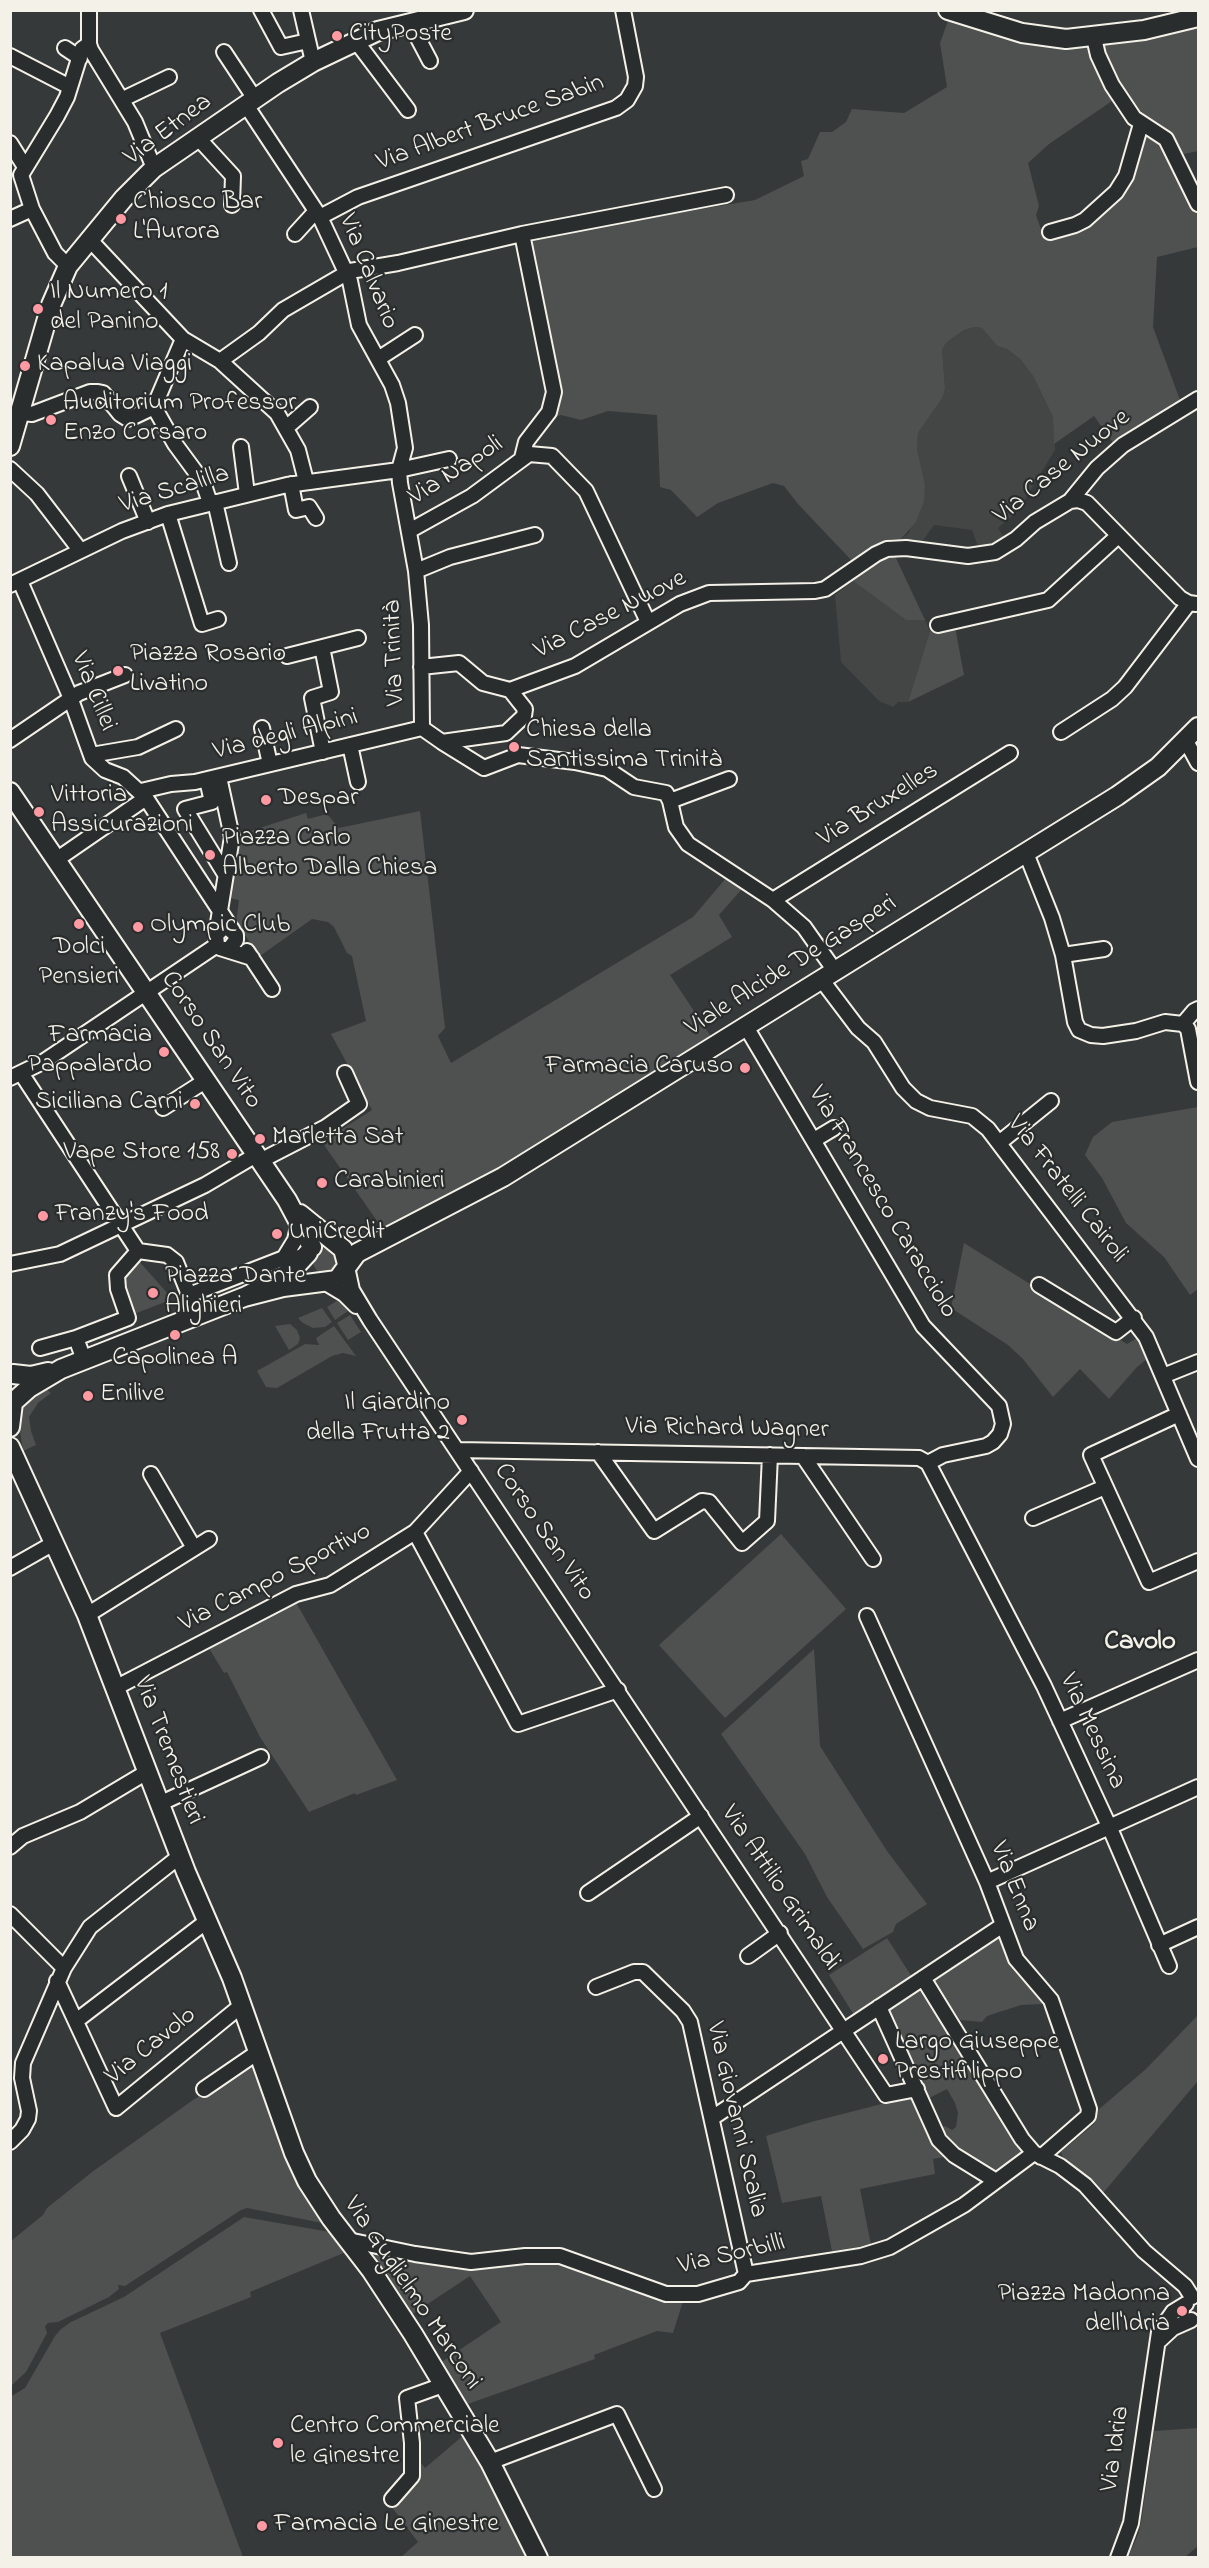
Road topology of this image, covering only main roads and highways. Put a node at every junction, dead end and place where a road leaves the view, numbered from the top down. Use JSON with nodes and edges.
{"nodes":[{"id":1,"x":948,"y":10,"type":"edge"},
{"id":2,"x":460,"y":11,"type":"edge"},
{"id":3,"x":1198,"y":17,"type":"edge"},
{"id":4,"x":16,"y":407,"type":"edge"},
{"id":5,"x":10,"y":446,"type":"edge"},
{"id":6,"x":1198,"y":727,"type":"edge"},
{"id":7,"x":10,"y":792,"type":"edge"},
{"id":8,"x":287,"y":1200,"type":"junction"},
{"id":9,"x":399,"y":1231,"type":"junction"},
{"id":10,"x":335,"y":1243,"type":"junction"},
{"id":11,"x":308,"y":1252,"type":"junction"},
{"id":12,"x":347,"y":1265,"type":"junction"},
{"id":13,"x":323,"y":1282,"type":"junction"},
{"id":14,"x":244,"y":1297,"type":"junction"},
{"id":15,"x":61,"y":1369,"type":"junction"},
{"id":16,"x":12,"y":1374,"type":"edge"},
{"id":17,"x":13,"y":1402,"type":"edge"},
{"id":18,"x":10,"y":1429,"type":"edge"},
{"id":19,"x":10,"y":1447,"type":"edge"},
{"id":20,"x":22,"y":1471,"type":"junction"},
{"id":21,"x":258,"y":2052,"type":"joint"},
{"id":22,"x":538,"y":2558,"type":"edge"}],
"edges":[{"from":1,"to":3,"type":"main road"},
{"from":2,"to":4,"type":"main road","name":"Via Etnea"},
{"from":4,"to":5,"type":"main road","name":"Via Etnea"},
{"from":6,"to":9,"type":"main road","name":"Viale Alcide De Gasperi"},
{"from":7,"to":8,"type":"main road","name":"Corso San Vito"},
{"from":8,"to":10,"type":"main road"},
{"from":8,"to":11,"type":"main road"},
{"from":9,"to":10,"type":"main road"},
{"from":9,"to":12,"type":"main road"},
{"from":10,"to":11,"type":"main road"},
{"from":10,"to":12,"type":"main road"},
{"from":11,"to":13,"type":"main road"},
{"from":11,"to":14,"type":"main road"},
{"from":12,"to":13,"type":"main road"},
{"from":13,"to":14,"type":"main road"},
{"from":14,"to":15,"type":"main road"},
{"from":15,"to":16,"type":"main road"},
{"from":15,"to":17,"type":"main road"},
{"from":16,"to":17,"type":"main road"},
{"from":17,"to":18,"type":"main road"},
{"from":18,"to":20,"type":"main road"},
{"from":19,"to":20,"type":"main road"},
{"from":20,"to":21,"type":"main road","name":"Via Tremestieri"},
{"from":21,"to":22,"type":"main road","name":"Via Guglielmo Marconi"}]}
